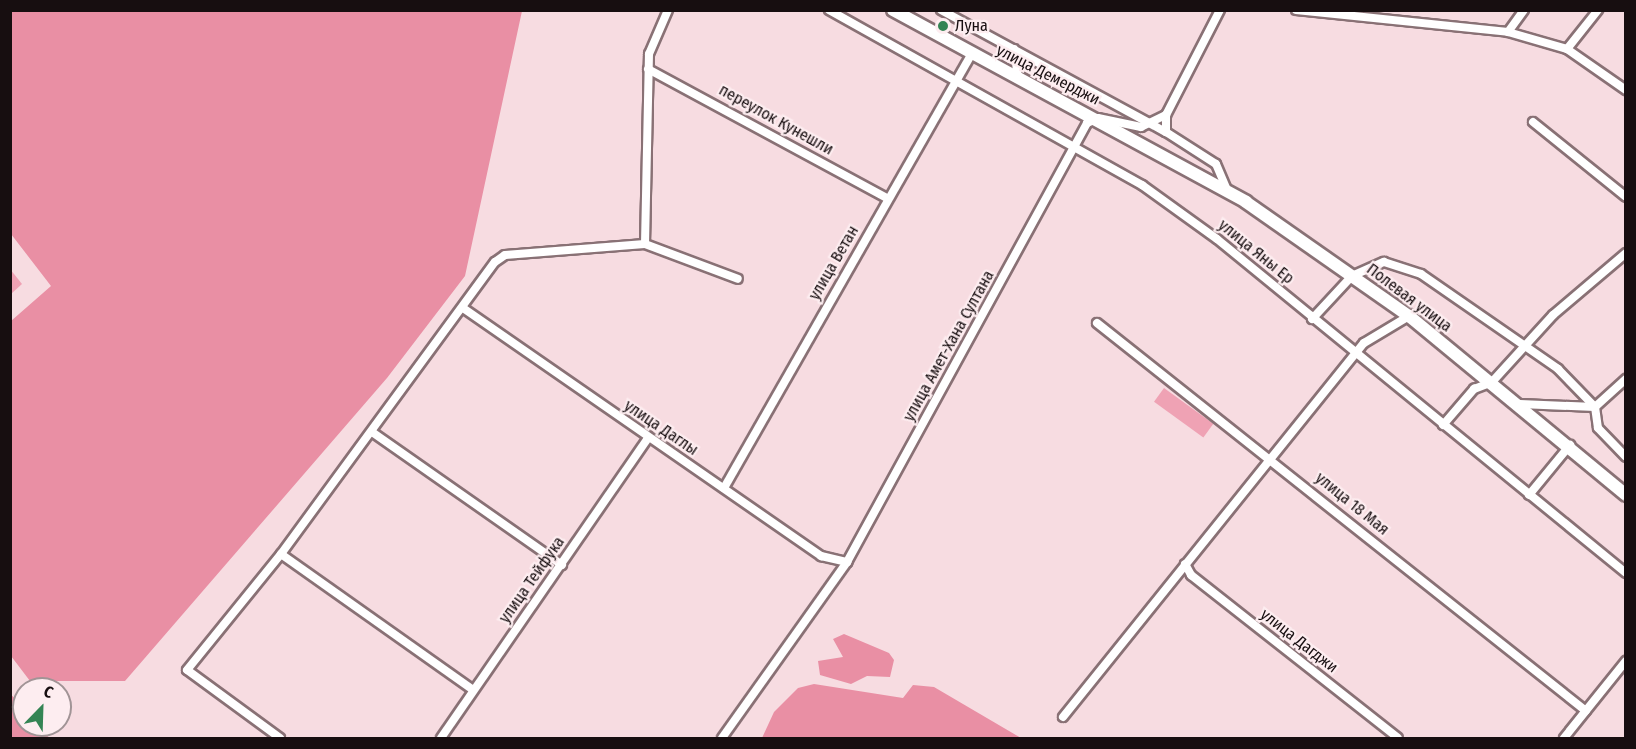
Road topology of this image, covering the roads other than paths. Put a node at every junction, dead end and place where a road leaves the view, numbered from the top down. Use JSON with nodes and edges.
{"nodes":[{"id":1,"x":668,"y":10,"type":"edge"},
{"id":2,"x":829,"y":10,"type":"edge"},
{"id":3,"x":893,"y":10,"type":"edge"},
{"id":4,"x":941,"y":10,"type":"edge"},
{"id":5,"x":1220,"y":10,"type":"edge"},
{"id":6,"x":1296,"y":10,"type":"edge"},
{"id":7,"x":1524,"y":10,"type":"edge"},
{"id":8,"x":1598,"y":10,"type":"edge"},
{"id":9,"x":1508,"y":32,"type":"junction"},
{"id":10,"x":1014,"y":49,"type":"junction"},
{"id":11,"x":1567,"y":49,"type":"junction"},
{"id":12,"x":972,"y":54,"type":"junction"},
{"id":13,"x":648,"y":69,"type":"junction"},
{"id":14,"x":1018,"y":78,"type":"junction"},
{"id":15,"x":954,"y":81,"type":"junction"},
{"id":16,"x":1626,"y":90,"type":"edge"},
{"id":17,"x":1166,"y":115,"type":"junction"},
{"id":18,"x":1095,"y":118,"type":"junction"},
{"id":19,"x":1533,"y":122,"type":"dead end"},
{"id":20,"x":1152,"y":124,"type":"junction"},
{"id":21,"x":1166,"y":132,"type":"junction"},
{"id":22,"x":1076,"y":144,"type":"junction"},
{"id":23,"x":1157,"y":150,"type":"joint"},
{"id":24,"x":1227,"y":190,"type":"junction"},
{"id":25,"x":1626,"y":197,"type":"edge"},
{"id":26,"x":888,"y":199,"type":"junction"},
{"id":27,"x":645,"y":244,"type":"junction"},
{"id":28,"x":1626,"y":253,"type":"edge"},
{"id":29,"x":1352,"y":276,"type":"junction"},
{"id":30,"x":738,"y":279,"type":"dead end"},
{"id":31,"x":463,"y":308,"type":"junction"},
{"id":32,"x":1409,"y":316,"type":"junction"},
{"id":33,"x":1312,"y":319,"type":"junction"},
{"id":34,"x":1097,"y":323,"type":"dead end"},
{"id":35,"x":1523,"y":348,"type":"junction"},
{"id":36,"x":1357,"y":355,"type":"junction"},
{"id":37,"x":1626,"y":379,"type":"edge"},
{"id":38,"x":1492,"y":382,"type":"junction"},
{"id":39,"x":1520,"y":404,"type":"junction"},
{"id":40,"x":1595,"y":407,"type":"junction"},
{"id":41,"x":1443,"y":425,"type":"junction"},
{"id":42,"x":372,"y":432,"type":"junction"},
{"id":43,"x":647,"y":439,"type":"junction"},
{"id":44,"x":1570,"y":445,"type":"junction"},
{"id":45,"x":1626,"y":457,"type":"edge"},
{"id":46,"x":1270,"y":458,"type":"junction"},
{"id":47,"x":724,"y":488,"type":"junction"},
{"id":48,"x":1529,"y":495,"type":"junction"},
{"id":49,"x":1626,"y":495,"type":"edge"},
{"id":50,"x":282,"y":554,"type":"junction"},
{"id":51,"x":847,"y":562,"type":"junction"},
{"id":52,"x":1185,"y":564,"type":"junction"},
{"id":53,"x":562,"y":565,"type":"junction"},
{"id":54,"x":1626,"y":573,"type":"edge"},
{"id":55,"x":1626,"y":661,"type":"edge"},
{"id":56,"x":474,"y":690,"type":"junction"},
{"id":57,"x":1586,"y":711,"type":"junction"},
{"id":58,"x":1063,"y":717,"type":"dead end"},
{"id":59,"x":280,"y":738,"type":"edge"},
{"id":60,"x":441,"y":738,"type":"edge"},
{"id":61,"x":722,"y":738,"type":"edge"},
{"id":62,"x":1398,"y":738,"type":"edge"},
{"id":63,"x":1564,"y":738,"type":"edge"}],
"edges":[{"from":1,"to":13,"type":"street"},
{"from":2,"to":15,"type":"street","name":"улица Яны Ер"},
{"from":3,"to":12,"type":"main road","name":"улица Демерджи"},
{"from":4,"to":10,"type":"street"},
{"from":5,"to":17,"type":"street"},
{"from":6,"to":9,"type":"street"},
{"from":7,"to":9,"type":"street"},
{"from":8,"to":11,"type":"street"},
{"from":9,"to":11,"type":"street"},
{"from":10,"to":14,"type":"street"},
{"from":10,"to":20,"type":"street"},
{"from":11,"to":16,"type":"street"},
{"from":12,"to":14,"type":"main road","name":"улица Демерджи"},
{"from":12,"to":15,"type":"street","name":"улица Ветан"},
{"from":13,"to":26,"type":"street","name":"переулок Кунешли"},
{"from":13,"to":27,"type":"street"},
{"from":14,"to":18,"type":"main road","name":"улица Демерджи"},
{"from":15,"to":22,"type":"street","name":"улица Яны Ер"},
{"from":15,"to":26,"type":"street","name":"улица Ветан"},
{"from":17,"to":20,"type":"street"},
{"from":17,"to":21,"type":"street"},
{"from":18,"to":20,"type":"street"},
{"from":18,"to":22,"type":"street","name":"улица Амет-Хана Султана"},
{"from":18,"to":23,"type":"main road","name":"улица Демерджи"},
{"from":19,"to":25,"type":"street"},
{"from":20,"to":21,"type":"street"},
{"from":21,"to":24,"type":"street"},
{"from":22,"to":33,"type":"street","name":"улица Яны Ер"},
{"from":22,"to":51,"type":"street","name":"улица Амет-Хана Султана"},
{"from":23,"to":24,"type":"main road","name":"Полевая улица"},
{"from":24,"to":29,"type":"main road","name":"Полевая улица"},
{"from":26,"to":47,"type":"street","name":"улица Ветан"},
{"from":27,"to":30,"type":"street"},
{"from":27,"to":31,"type":"street"},
{"from":28,"to":35,"type":"street"},
{"from":29,"to":32,"type":"main road","name":"Полевая улица"},
{"from":29,"to":33,"type":"street"},
{"from":29,"to":35,"type":"street"},
{"from":31,"to":42,"type":"street"},
{"from":31,"to":43,"type":"street","name":"улица Даглы"},
{"from":32,"to":36,"type":"street"},
{"from":32,"to":38,"type":"main road","name":"Полевая улица"},
{"from":33,"to":36,"type":"street","name":"улица Яны Ер"},
{"from":34,"to":46,"type":"street","name":"улица 18 Мая"},
{"from":35,"to":38,"type":"street"},
{"from":35,"to":40,"type":"street"},
{"from":36,"to":41,"type":"street","name":"улица Яны Ер"},
{"from":36,"to":46,"type":"street"},
{"from":37,"to":40,"type":"street"},
{"from":38,"to":39,"type":"main road","name":"Полевая улица"},
{"from":38,"to":41,"type":"street"},
{"from":39,"to":40,"type":"street"},
{"from":39,"to":44,"type":"main road","name":"Полевая улица"},
{"from":40,"to":45,"type":"street"},
{"from":41,"to":48,"type":"street","name":"улица Яны Ер"},
{"from":42,"to":50,"type":"street"},
{"from":42,"to":53,"type":"street"},
{"from":43,"to":47,"type":"street","name":"улица Даглы"},
{"from":43,"to":53,"type":"street","name":"улица Тейфука"},
{"from":44,"to":48,"type":"street"},
{"from":44,"to":49,"type":"main road","name":"Полевая улица"},
{"from":46,"to":52,"type":"street"},
{"from":46,"to":57,"type":"street","name":"улица 18 Мая"},
{"from":47,"to":51,"type":"street","name":"улица Даглы"},
{"from":48,"to":54,"type":"street","name":"улица Яны Ер"},
{"from":50,"to":56,"type":"street"},
{"from":50,"to":59,"type":"street"},
{"from":51,"to":61,"type":"street","name":"улица Амет-Хана Султана"},
{"from":52,"to":58,"type":"street"},
{"from":52,"to":62,"type":"street","name":"улица Дагджи"},
{"from":53,"to":56,"type":"street","name":"улица Тейфука"},
{"from":55,"to":57,"type":"street"},
{"from":56,"to":60,"type":"street","name":"улица Тейфука"},
{"from":57,"to":63,"type":"street"}]}
